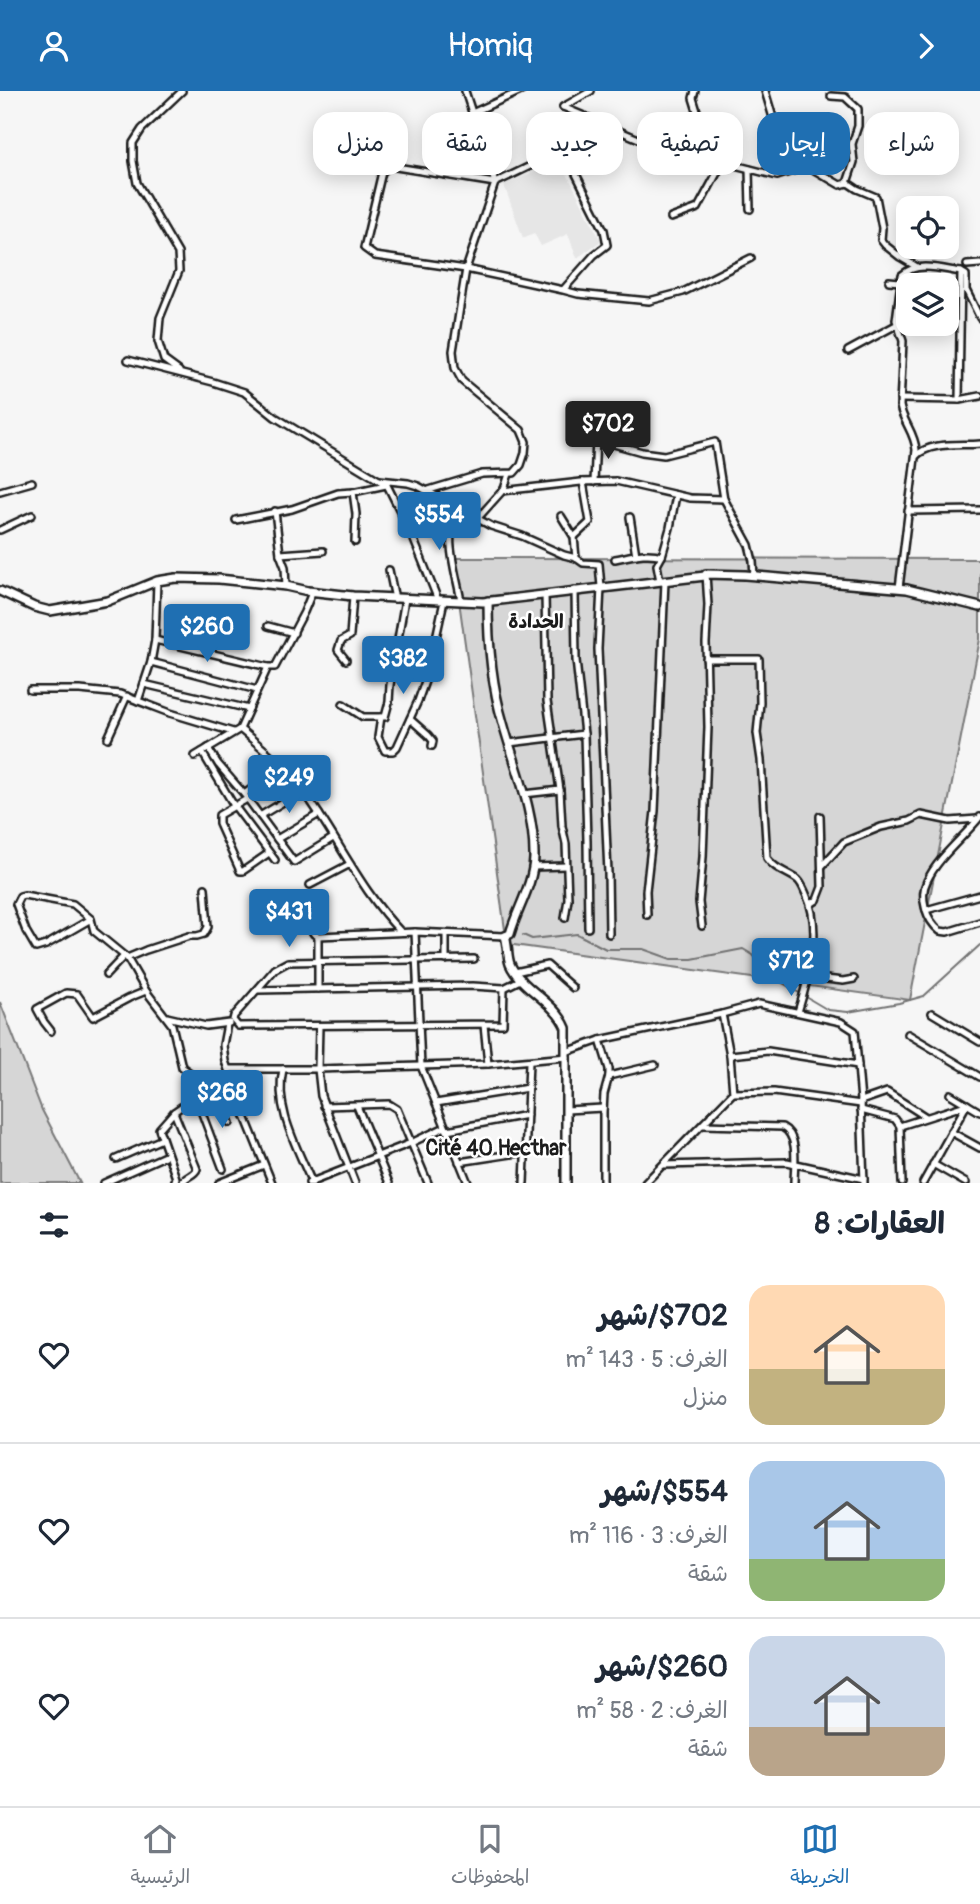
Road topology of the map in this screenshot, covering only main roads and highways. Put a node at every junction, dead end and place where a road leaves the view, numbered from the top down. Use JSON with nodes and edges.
{"nodes":[{"id":1,"x":0,"y":591,"type":"edge"},
{"id":2,"x":488,"y":601,"type":"junction"},
{"id":3,"x":980,"y":607,"type":"edge"},
{"id":4,"x":566,"y":1183,"type":"edge"}],
"edges":[{"from":1,"to":2,"type":"main road"},
{"from":2,"to":3,"type":"main road"},
{"from":2,"to":4,"type":"main road"}]}
